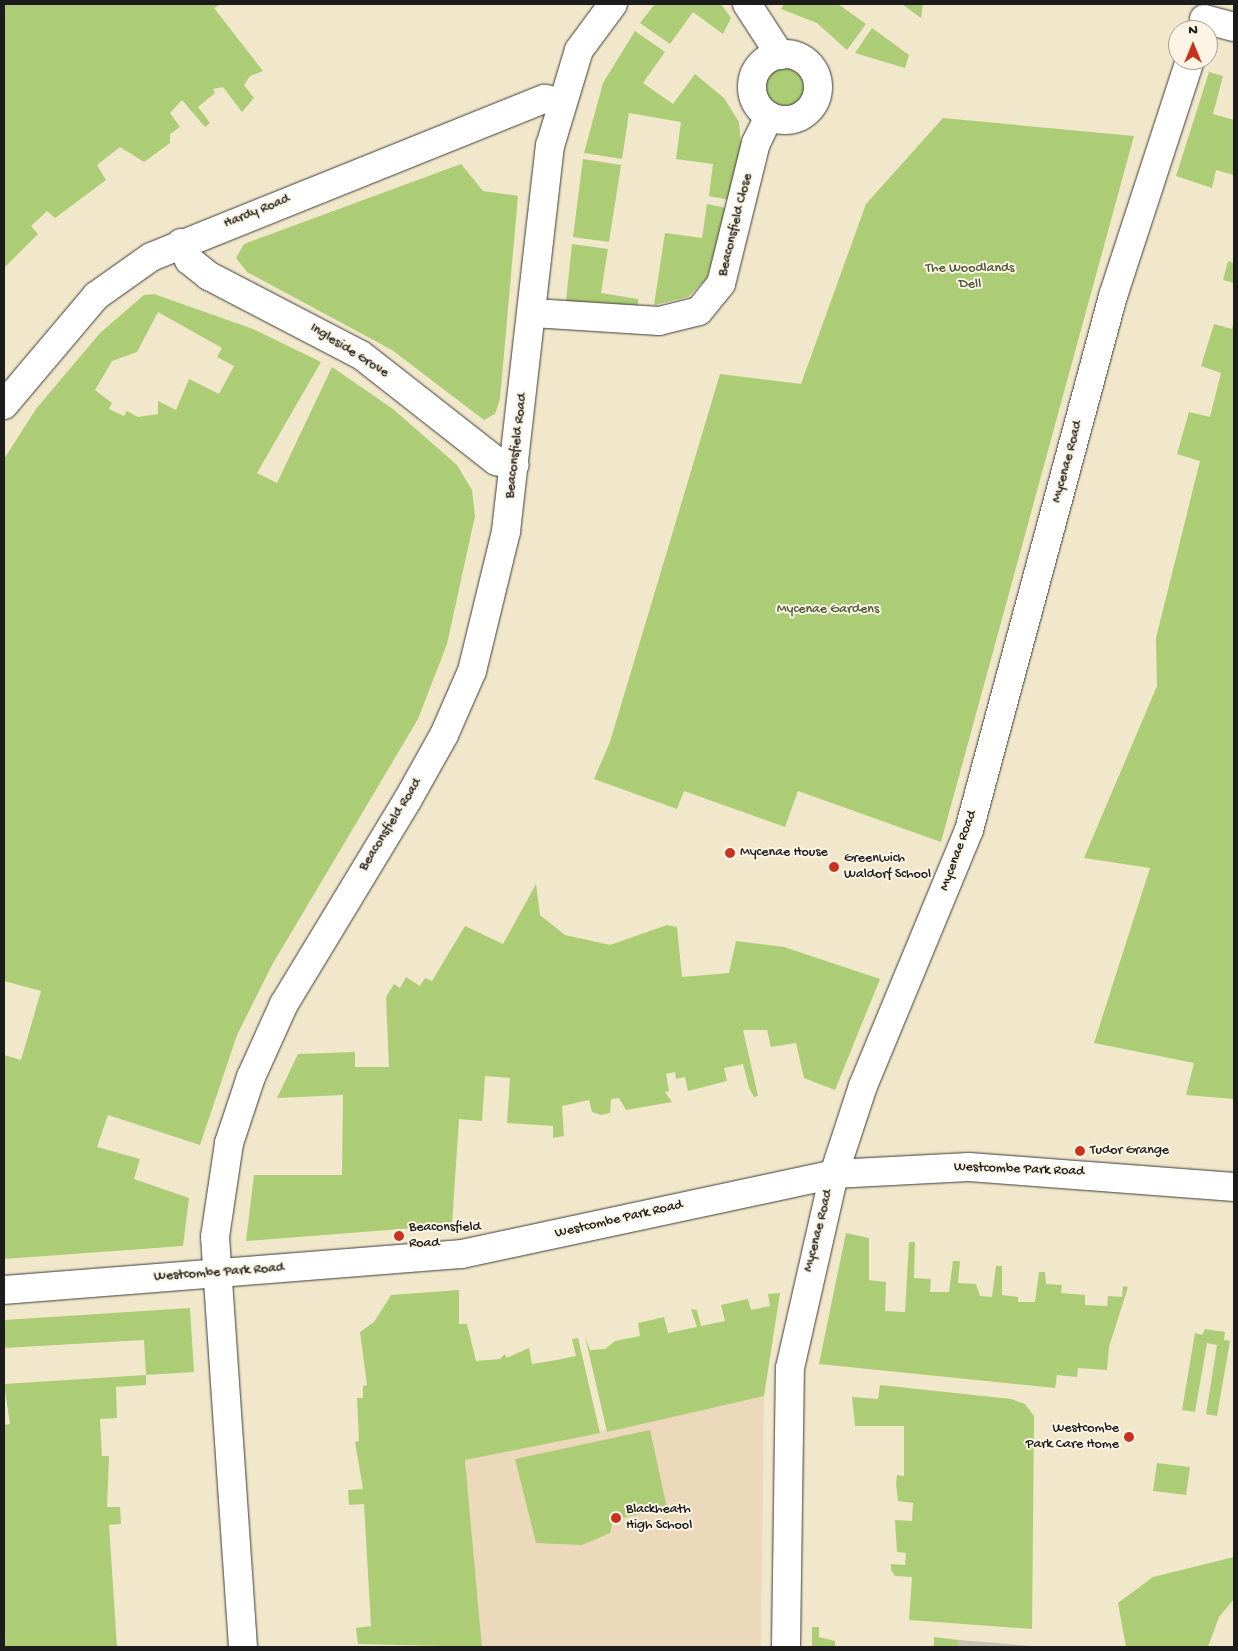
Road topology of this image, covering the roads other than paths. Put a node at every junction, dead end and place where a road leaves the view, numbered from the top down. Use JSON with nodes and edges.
{"nodes":[{"id":1,"x":613,"y":4,"type":"edge"},
{"id":2,"x":747,"y":4,"type":"edge"},
{"id":3,"x":1204,"y":18,"type":"edge"},
{"id":4,"x":1234,"y":27,"type":"edge"},
{"id":5,"x":780,"y":55,"type":"junction"},
{"id":6,"x":1187,"y":70,"type":"edge"},
{"id":7,"x":561,"y":102,"type":"junction"},
{"id":8,"x":768,"y":116,"type":"junction"},
{"id":9,"x":181,"y":243,"type":"junction"},
{"id":10,"x":533,"y":313,"type":"junction"},
{"id":11,"x":4,"y":405,"type":"edge"},
{"id":12,"x":515,"y":464,"type":"junction"},
{"id":13,"x":834,"y":1174,"type":"junction"},
{"id":14,"x":1234,"y":1187,"type":"edge"},
{"id":15,"x":218,"y":1274,"type":"junction"},
{"id":16,"x":4,"y":1290,"type":"edge"},
{"id":17,"x":243,"y":1647,"type":"edge"},
{"id":18,"x":786,"y":1647,"type":"edge"}],
"edges":[{"from":1,"to":7,"type":"street","name":"Beaconsfield Road"},
{"from":2,"to":5,"type":"street"},
{"from":3,"to":4,"type":"street"},
{"from":5,"to":8,"type":"street"},
{"from":5,"to":8,"type":"street"},
{"from":6,"to":13,"type":"street","name":"Mycenae Road"},
{"from":7,"to":9,"type":"street","name":"Hardy Road"},
{"from":7,"to":10,"type":"street","name":"Beaconsfield Road"},
{"from":8,"to":10,"type":"street","name":"Beaconsfield Close"},
{"from":9,"to":11,"type":"street","name":"Hardy Road"},
{"from":9,"to":12,"type":"street","name":"Ingleside Grove"},
{"from":10,"to":12,"type":"street","name":"Beaconsfield Road"},
{"from":12,"to":15,"type":"street","name":"Beaconsfield Road"},
{"from":13,"to":14,"type":"street","name":"Westcombe Park Road"},
{"from":13,"to":15,"type":"street","name":"Westcombe Park Road"},
{"from":13,"to":18,"type":"street","name":"Mycenae Road"},
{"from":15,"to":16,"type":"street","name":"Westcombe Park Road"},
{"from":15,"to":17,"type":"street","name":"Beaconsfield Road"}]}
